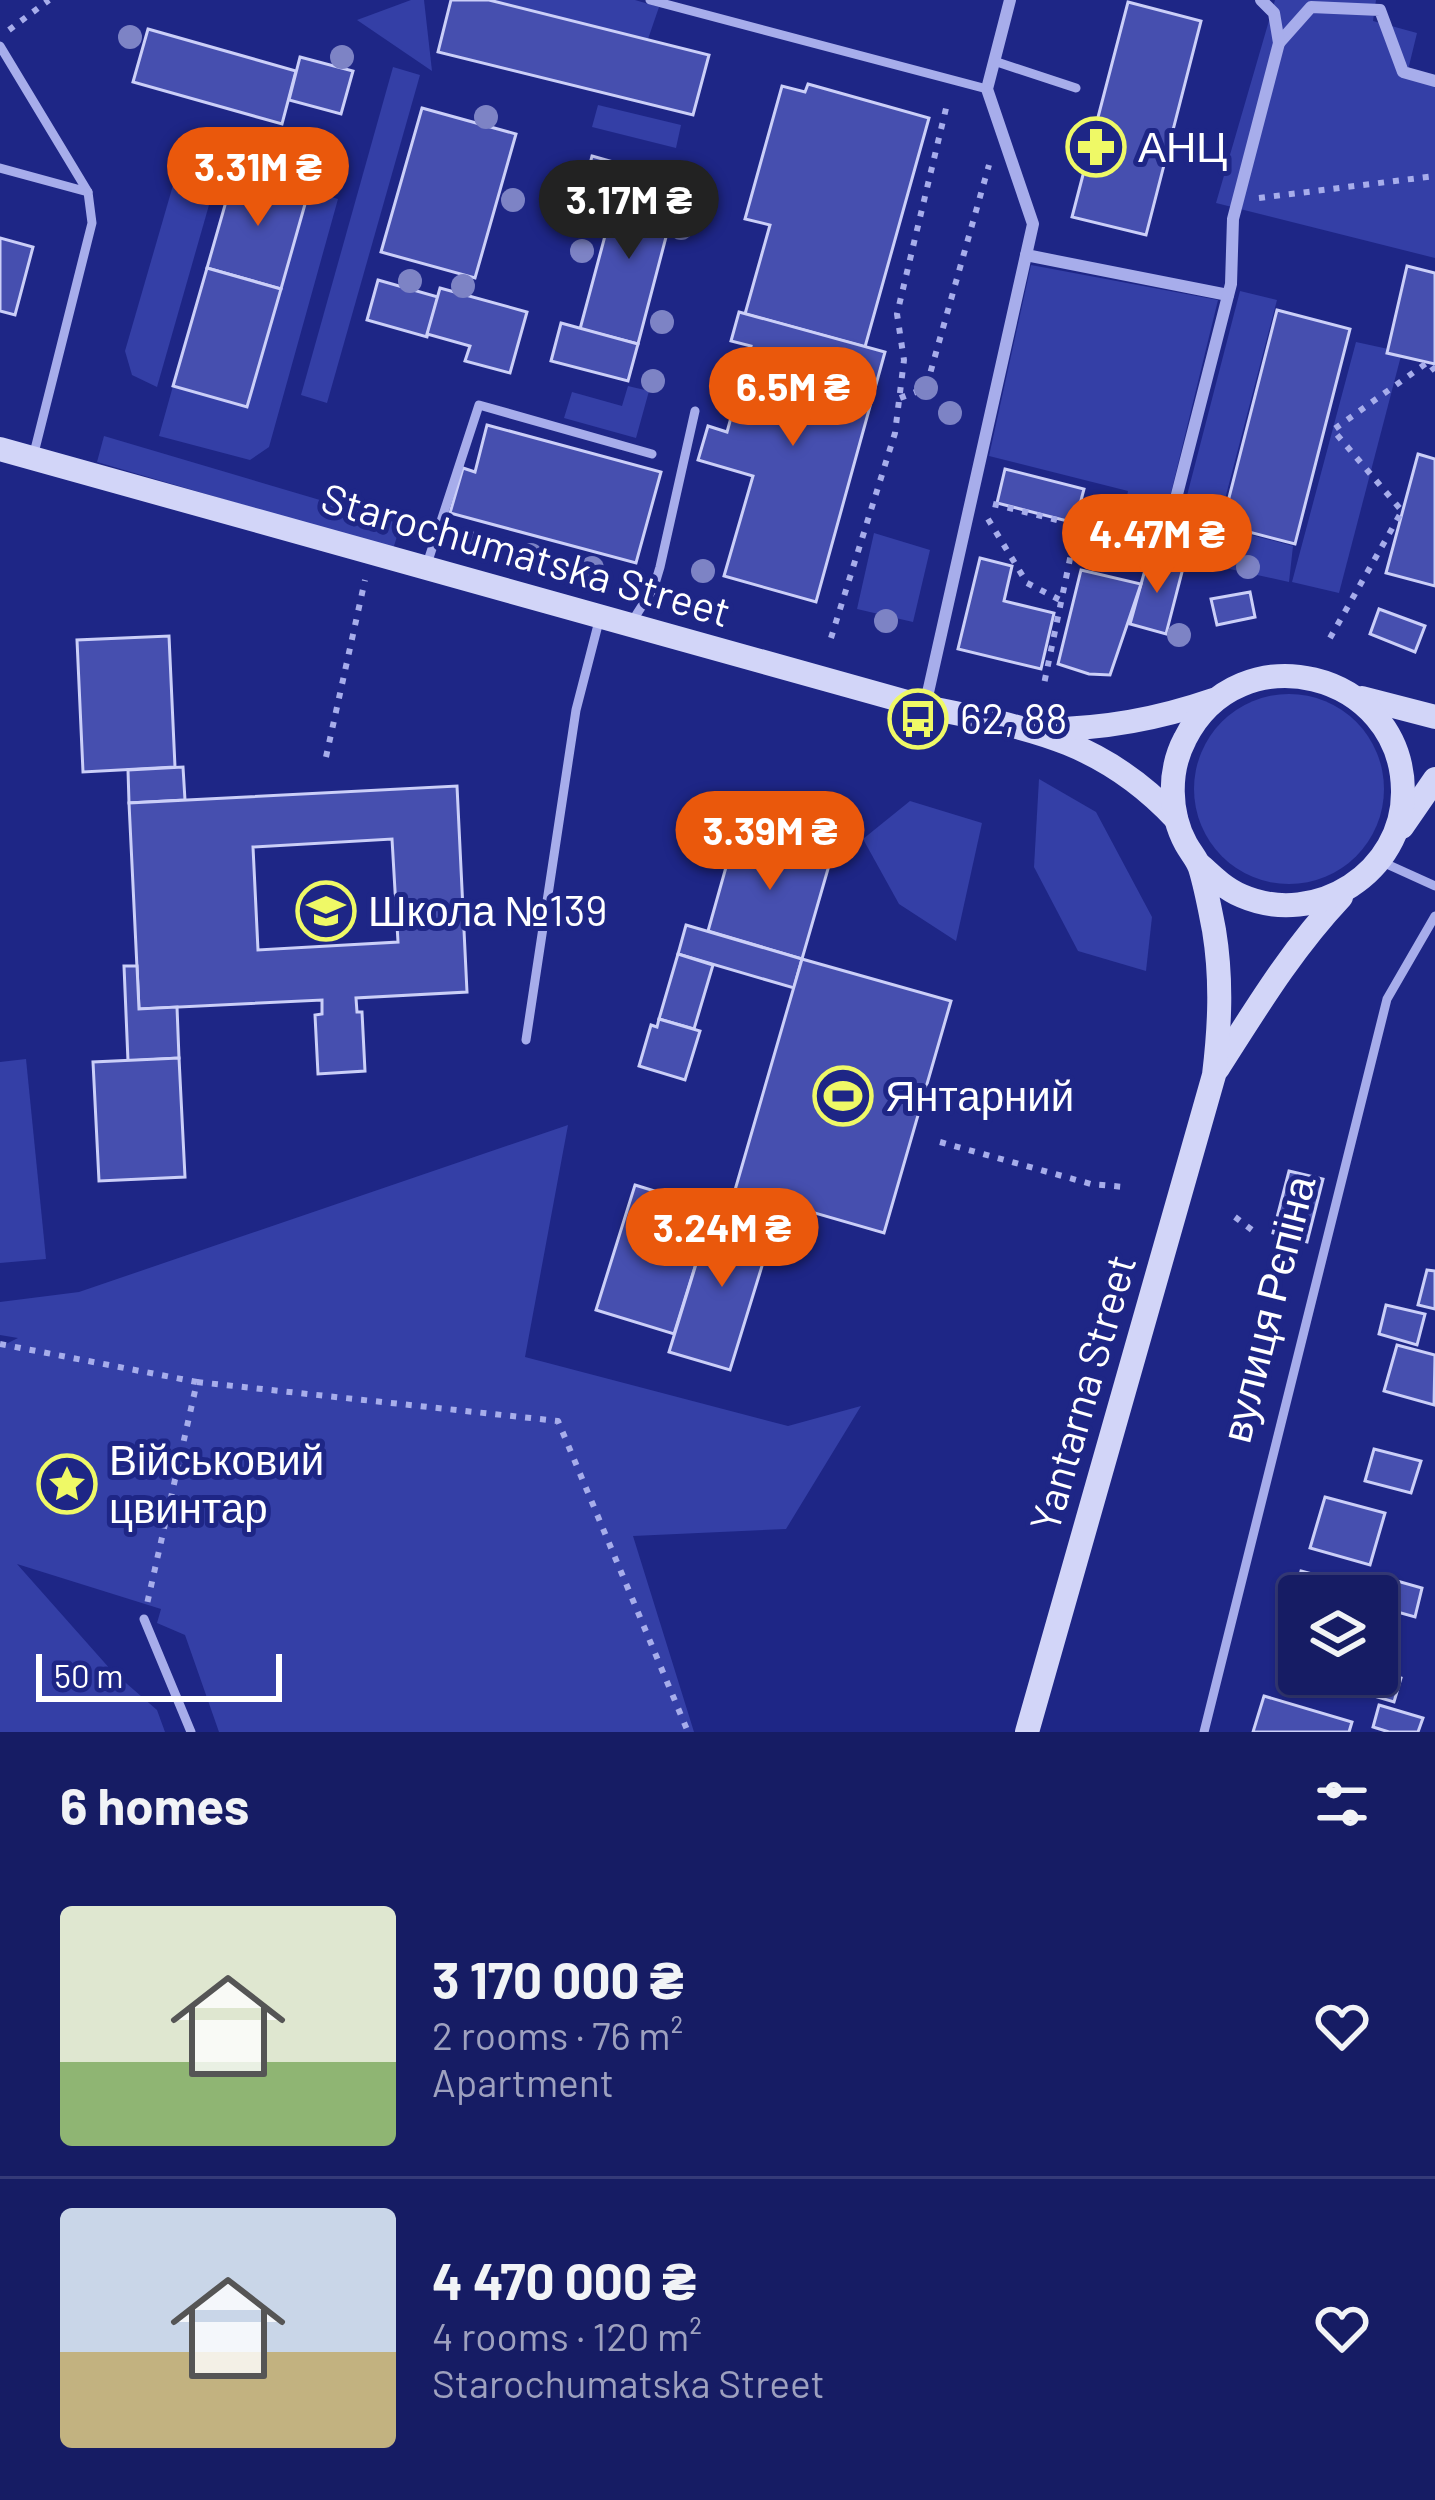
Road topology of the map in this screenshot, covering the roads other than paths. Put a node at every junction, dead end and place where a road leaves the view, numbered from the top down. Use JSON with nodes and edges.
{"nodes":[{"id":1,"x":650,"y":0,"type":"edge"},
{"id":2,"x":1010,"y":0,"type":"edge"},
{"id":3,"x":1261,"y":0,"type":"edge"},
{"id":4,"x":0,"y":42,"type":"edge"},
{"id":5,"x":1279,"y":43,"type":"junction"},
{"id":6,"x":994,"y":61,"type":"junction"},
{"id":7,"x":1435,"y":81,"type":"edge"},
{"id":8,"x":987,"y":88,"type":"junction"},
{"id":9,"x":1076,"y":88,"type":"dead end"},
{"id":10,"x":0,"y":168,"type":"edge"},
{"id":11,"x":88,"y":192,"type":"junction"},
{"id":12,"x":1026,"y":255,"type":"junction"},
{"id":13,"x":1228,"y":296,"type":"junction"},
{"id":14,"x":695,"y":412,"type":"dead end"},
{"id":15,"x":0,"y":449,"type":"edge"},
{"id":16,"x":652,"y":454,"type":"dead end"},
{"id":17,"x":33,"y":458,"type":"junction"},
{"id":18,"x":1163,"y":549,"type":"dead end"},
{"id":19,"x":426,"y":568,"type":"junction"},
{"id":20,"x":600,"y":616,"type":"junction"},
{"id":21,"x":631,"y":625,"type":"junction"},
{"id":22,"x":1350,"y":693,"type":"junction"},
{"id":23,"x":1219,"y":698,"type":"junction"},
{"id":24,"x":925,"y":707,"type":"junction"},
{"id":25,"x":1435,"y":717,"type":"edge"},
{"id":26,"x":1033,"y":729,"type":"junction"},
{"id":27,"x":1435,"y":779,"type":"edge"},
{"id":28,"x":1176,"y":819,"type":"junction"},
{"id":29,"x":1385,"y":853,"type":"junction"},
{"id":30,"x":1199,"y":863,"type":"junction"},
{"id":31,"x":1435,"y":886,"type":"edge"},
{"id":32,"x":1348,"y":889,"type":"junction"},
{"id":33,"x":1435,"y":916,"type":"edge"},
{"id":34,"x":526,"y":1040,"type":"dead end"},
{"id":35,"x":1214,"y":1075,"type":"junction"},
{"id":36,"x":144,"y":1619,"type":"road end"},
{"id":37,"x":191,"y":1732,"type":"edge"},
{"id":38,"x":1027,"y":1732,"type":"edge"},
{"id":39,"x":1204,"y":1732,"type":"edge"}],
"edges":[{"from":1,"to":8,"type":"lane"},
{"from":2,"to":6,"type":"street"},
{"from":3,"to":5,"type":"street"},
{"from":4,"to":11,"type":"lane"},
{"from":5,"to":7,"type":"street"},
{"from":5,"to":13,"type":"street"},
{"from":6,"to":8,"type":"street"},
{"from":6,"to":9,"type":"lane"},
{"from":8,"to":12,"type":"street"},
{"from":10,"to":11,"type":"lane"},
{"from":11,"to":17,"type":"lane"},
{"from":12,"to":13,"type":"street"},
{"from":12,"to":24,"type":"street"},
{"from":13,"to":18,"type":"street"},
{"from":14,"to":21,"type":"lane"},
{"from":15,"to":17,"type":"main road","name":"Starochumatska Street"},
{"from":16,"to":19,"type":"lane"},
{"from":17,"to":19,"type":"main road","name":"Starochumatska Street"},
{"from":19,"to":20,"type":"main road","name":"Starochumatska Street"},
{"from":20,"to":21,"type":"main road","name":"Starochumatska Street"},
{"from":20,"to":34,"type":"lane"},
{"from":21,"to":24,"type":"main road","name":"Starochumatska Street"},
{"from":22,"to":23,"type":"main road","name":"Starochumatska Street"},
{"from":22,"to":25,"type":"main road","name":"Starochumatska Street"},
{"from":22,"to":29,"type":"main road"},
{"from":23,"to":26,"type":"main road","name":"Starochumatska Street"},
{"from":23,"to":28,"type":"main road","name":"Starochumatska Street"},
{"from":24,"to":26,"type":"main road","name":"Starochumatska Street"},
{"from":26,"to":28,"type":"main road","name":"Starochumatska Street"},
{"from":27,"to":29,"type":"main road"},
{"from":28,"to":30,"type":"main road","name":"Starochumatska Street"},
{"from":29,"to":31,"type":"lane"},
{"from":29,"to":32,"type":"main road","name":"Starochumatska Street"},
{"from":30,"to":32,"type":"main road","name":"Starochumatska Street"},
{"from":30,"to":35,"type":"main road","name":"Yantarna Street"},
{"from":32,"to":35,"type":"main road","name":"Yantarna Street"},
{"from":33,"to":39,"type":"lane","name":"вулиця Рєпіна"},
{"from":35,"to":38,"type":"main road","name":"Yantarna Street"},
{"from":36,"to":37,"type":"lane"}]}
